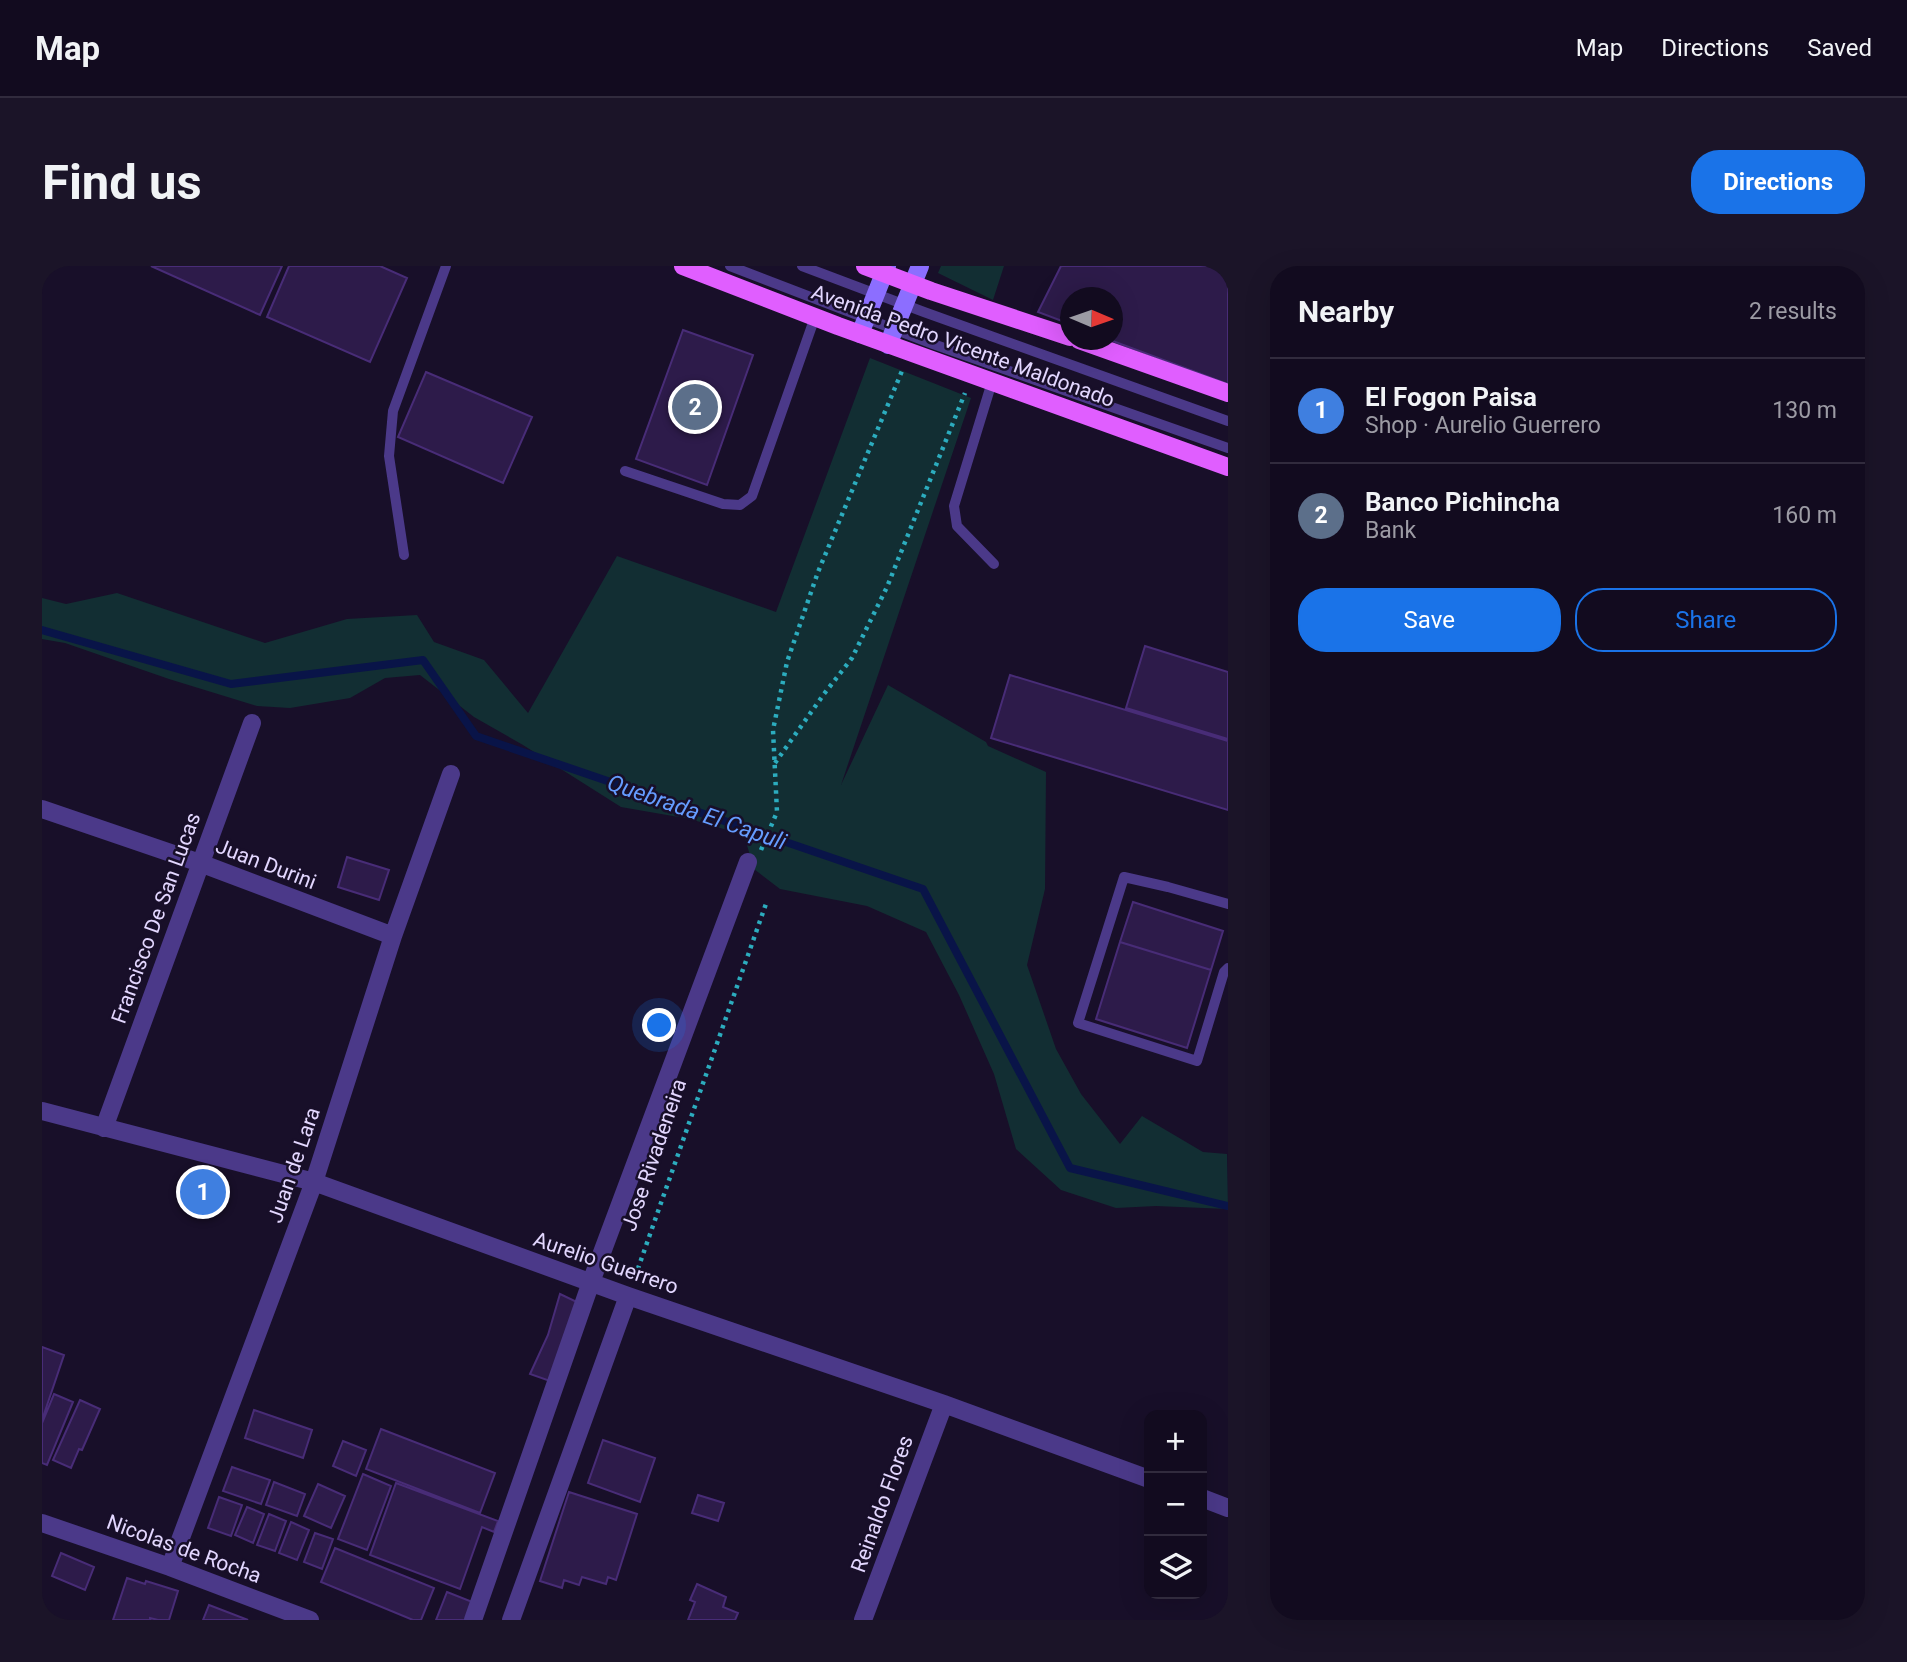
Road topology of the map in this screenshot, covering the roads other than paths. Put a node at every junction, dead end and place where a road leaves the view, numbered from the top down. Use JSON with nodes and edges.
{"nodes":[{"id":1,"x":446,"y":266,"type":"edge"},
{"id":2,"x":683,"y":266,"type":"edge"},
{"id":3,"x":730,"y":266,"type":"edge"},
{"id":4,"x":802,"y":266,"type":"edge"},
{"id":5,"x":865,"y":266,"type":"edge"},
{"id":6,"x":920,"y":266,"type":"edge"},
{"id":7,"x":886,"y":270,"type":"edge"},
{"id":8,"x":913,"y":285,"type":"junction"},
{"id":9,"x":876,"y":295,"type":"junction"},
{"id":10,"x":905,"y":305,"type":"junction"},
{"id":11,"x":815,"y":317,"type":"junction"},
{"id":12,"x":863,"y":326,"type":"junction"},
{"id":13,"x":1060,"y":334,"type":"edge"},
{"id":14,"x":892,"y":337,"type":"junction"},
{"id":15,"x":1107,"y":350,"type":"edge"},
{"id":16,"x":992,"y":382,"type":"junction"},
{"id":17,"x":1228,"y":393,"type":"edge"},
{"id":18,"x":1228,"y":421,"type":"edge"},
{"id":19,"x":1228,"y":449,"type":"edge"},
{"id":20,"x":1228,"y":467,"type":"edge"},
{"id":21,"x":625,"y":471,"type":"dead end"},
{"id":22,"x":404,"y":555,"type":"dead end"},
{"id":23,"x":994,"y":564,"type":"dead end"},
{"id":24,"x":252,"y":723,"type":"dead end"},
{"id":25,"x":451,"y":774,"type":"dead end"},
{"id":26,"x":42,"y":809,"type":"edge"},
{"id":27,"x":748,"y":862,"type":"dead end"},
{"id":28,"x":200,"y":863,"type":"junction"},
{"id":29,"x":1228,"y":904,"type":"edge"},
{"id":30,"x":393,"y":936,"type":"junction"},
{"id":31,"x":1228,"y":968,"type":"edge"},
{"id":32,"x":42,"y":1111,"type":"edge"},
{"id":33,"x":104,"y":1128,"type":"junction"},
{"id":34,"x":314,"y":1182,"type":"junction"},
{"id":35,"x":591,"y":1282,"type":"junction"},
{"id":36,"x":628,"y":1296,"type":"junction"},
{"id":37,"x":944,"y":1404,"type":"junction"},
{"id":38,"x":1144,"y":1477,"type":"edge"},
{"id":39,"x":1207,"y":1501,"type":"edge"},
{"id":40,"x":1228,"y":1508,"type":"edge"},
{"id":41,"x":42,"y":1523,"type":"edge"},
{"id":42,"x":170,"y":1567,"type":"junction"},
{"id":43,"x":310,"y":1620,"type":"edge"},
{"id":44,"x":473,"y":1620,"type":"edge"},
{"id":45,"x":511,"y":1620,"type":"edge"},
{"id":46,"x":863,"y":1620,"type":"edge"}],
"edges":[{"from":1,"to":22,"type":"lane"},
{"from":2,"to":11,"type":"main road","name":"Avenida Pedro Vicente Maldonado"},
{"from":3,"to":12,"type":"lane"},
{"from":4,"to":9,"type":"lane"},
{"from":5,"to":7,"type":"main road","name":"Avenida Pedro Vicente Maldonado"},
{"from":6,"to":8,"type":"main road"},
{"from":7,"to":8,"type":"main road","name":"Avenida Pedro Vicente Maldonado"},
{"from":7,"to":9,"type":"main road"},
{"from":8,"to":10,"type":"main road"},
{"from":8,"to":13,"type":"main road","name":"Avenida Pedro Vicente Maldonado"},
{"from":9,"to":10,"type":"lane"},
{"from":9,"to":12,"type":"main road"},
{"from":10,"to":14,"type":"main road"},
{"from":10,"to":18,"type":"lane"},
{"from":11,"to":12,"type":"main road","name":"Avenida Pedro Vicente Maldonado"},
{"from":11,"to":21,"type":"lane"},
{"from":12,"to":14,"type":"main road","name":"Avenida Pedro Vicente Maldonado"},
{"from":14,"to":16,"type":"main road","name":"Avenida Pedro Vicente Maldonado"},
{"from":14,"to":19,"type":"lane"},
{"from":15,"to":17,"type":"main road"},
{"from":16,"to":20,"type":"main road","name":"Avenida Pedro Vicente Maldonado"},
{"from":16,"to":23,"type":"lane"},
{"from":24,"to":28,"type":"street","name":"Francisco De San Lucas"},
{"from":25,"to":30,"type":"street","name":"Juan de Lara"},
{"from":26,"to":28,"type":"street","name":"Juan Durini"},
{"from":27,"to":35,"type":"street"},
{"from":28,"to":30,"type":"street","name":"Juan Durini"},
{"from":28,"to":33,"type":"street","name":"Francisco De San Lucas"},
{"from":29,"to":31,"type":"lane"},
{"from":30,"to":34,"type":"street","name":"Juan de Lara"},
{"from":32,"to":33,"type":"street","name":"Aurelio Guerrero"},
{"from":33,"to":34,"type":"street","name":"Aurelio Guerrero"},
{"from":34,"to":35,"type":"street","name":"Aurelio Guerrero"},
{"from":34,"to":42,"type":"street","name":"Juan de Lara"},
{"from":35,"to":36,"type":"street","name":"Aurelio Guerrero"},
{"from":35,"to":44,"type":"street"},
{"from":36,"to":37,"type":"street","name":"Aurelio Guerrero"},
{"from":36,"to":45,"type":"street"},
{"from":37,"to":38,"type":"street","name":"Aurelio Guerrero"},
{"from":37,"to":46,"type":"street","name":"Reinaldo Flores"},
{"from":39,"to":40,"type":"street"},
{"from":41,"to":42,"type":"street","name":"Nicolas de Rocha"},
{"from":42,"to":43,"type":"street","name":"Nicolas de Rocha"}]}
